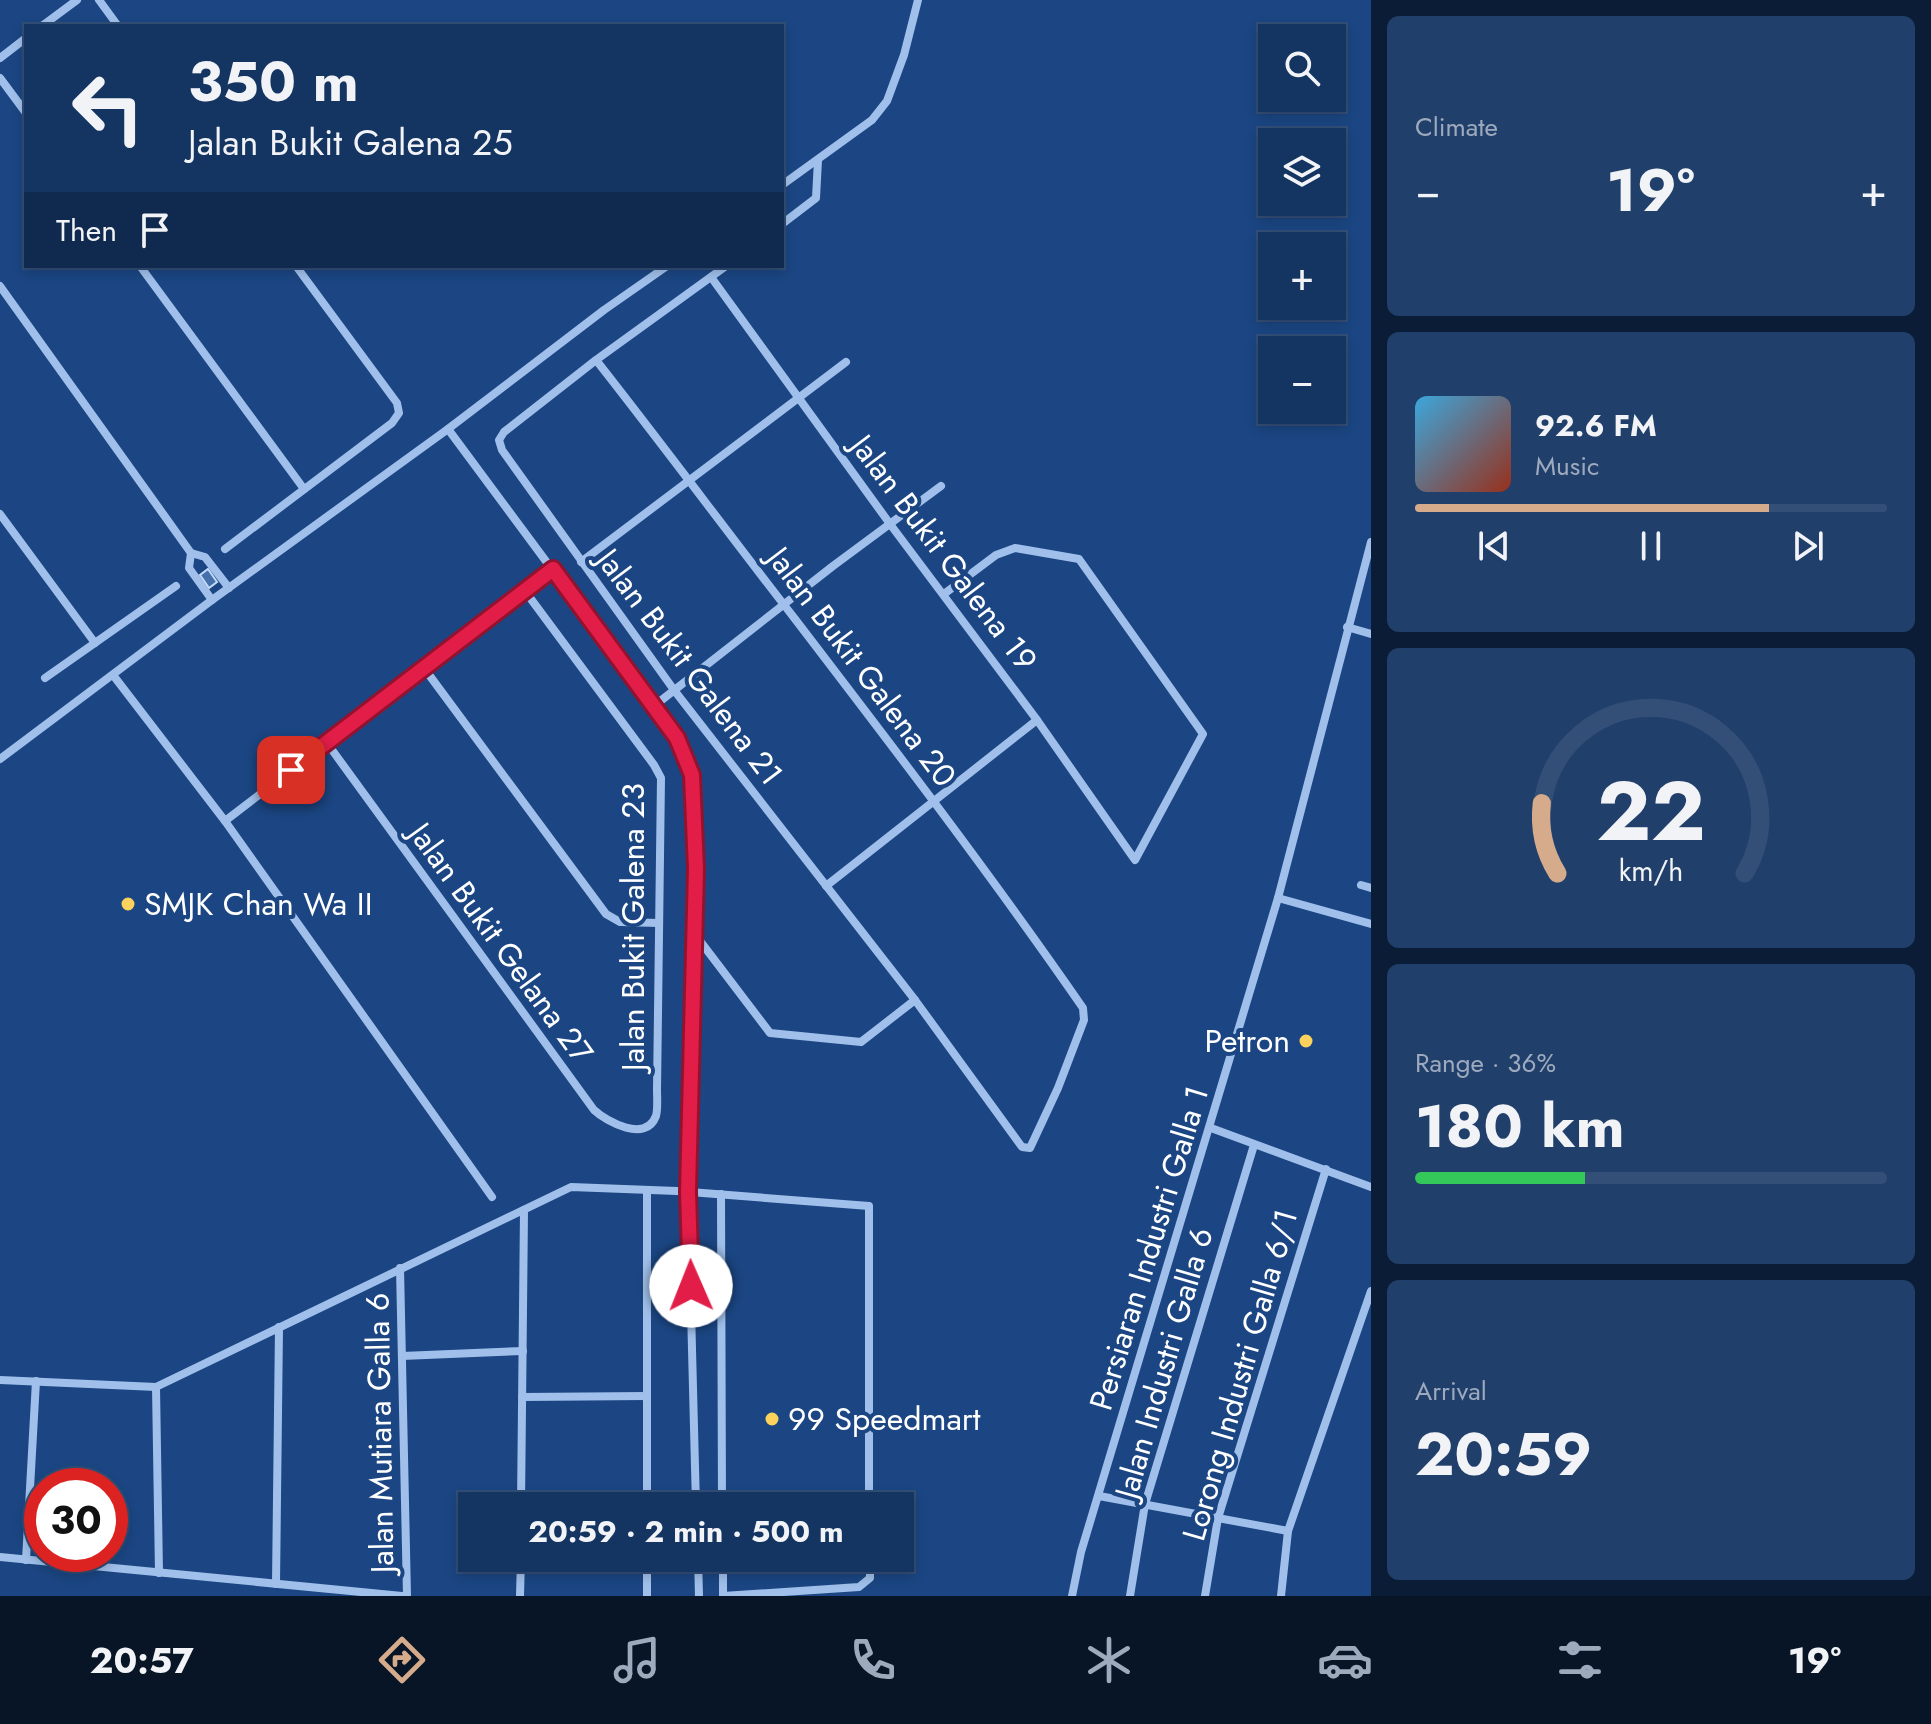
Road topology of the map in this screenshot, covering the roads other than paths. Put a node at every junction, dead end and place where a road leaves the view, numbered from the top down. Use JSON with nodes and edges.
{"nodes":[{"id":1,"x":77,"y":0,"type":"edge"},
{"id":2,"x":99,"y":0,"type":"edge"},
{"id":3,"x":918,"y":0,"type":"edge"},
{"id":4,"x":45,"y":24,"type":"edge"},
{"id":5,"x":117,"y":24,"type":"edge"},
{"id":6,"x":24,"y":40,"type":"edge"},
{"id":7,"x":0,"y":58,"type":"edge"},
{"id":8,"x":0,"y":78,"type":"edge"},
{"id":9,"x":24,"y":110,"type":"edge"},
{"id":10,"x":818,"y":160,"type":"junction"},
{"id":11,"x":784,"y":184,"type":"edge"},
{"id":12,"x":784,"y":222,"type":"edge"},
{"id":13,"x":141,"y":268,"type":"edge"},
{"id":14,"x":297,"y":268,"type":"edge"},
{"id":15,"x":664,"y":268,"type":"edge"},
{"id":16,"x":723,"y":268,"type":"edge"},
{"id":17,"x":711,"y":277,"type":"junction"},
{"id":18,"x":0,"y":286,"type":"edge"},
{"id":19,"x":596,"y":360,"type":"junction"},
{"id":20,"x":846,"y":362,"type":"dead end"},
{"id":21,"x":800,"y":399,"type":"junction"},
{"id":22,"x":448,"y":429,"type":"junction"},
{"id":23,"x":690,"y":480,"type":"junction"},
{"id":24,"x":941,"y":486,"type":"dead end"},
{"id":25,"x":304,"y":489,"type":"junction"},
{"id":26,"x":0,"y":514,"type":"edge"},
{"id":27,"x":890,"y":524,"type":"junction"},
{"id":28,"x":1371,"y":542,"type":"edge"},
{"id":29,"x":225,"y":549,"type":"dead end"},
{"id":30,"x":191,"y":553,"type":"junction"},
{"id":31,"x":581,"y":562,"type":"junction"},
{"id":32,"x":553,"y":569,"type":"junction"},
{"id":33,"x":176,"y":586,"type":"dead end"},
{"id":34,"x":229,"y":588,"type":"junction"},
{"id":35,"x":525,"y":591,"type":"junction"},
{"id":36,"x":944,"y":594,"type":"junction"},
{"id":37,"x":212,"y":600,"type":"junction"},
{"id":38,"x":783,"y":605,"type":"junction"},
{"id":39,"x":1347,"y":627,"type":"junction"},
{"id":40,"x":1371,"y":634,"type":"edge"},
{"id":41,"x":95,"y":643,"type":"junction"},
{"id":42,"x":424,"y":668,"type":"junction"},
{"id":43,"x":113,"y":675,"type":"junction"},
{"id":44,"x":45,"y":678,"type":"dead end"},
{"id":45,"x":674,"y":690,"type":"junction"},
{"id":46,"x":654,"y":706,"type":"junction"},
{"id":47,"x":1037,"y":720,"type":"junction"},
{"id":48,"x":327,"y":743,"type":"junction"},
{"id":49,"x":0,"y":759,"type":"edge"},
{"id":50,"x":934,"y":801,"type":"junction"},
{"id":51,"x":225,"y":821,"type":"junction"},
{"id":52,"x":1361,"y":885,"type":"dead end"},
{"id":53,"x":826,"y":886,"type":"junction"},
{"id":54,"x":1371,"y":888,"type":"edge"},
{"id":55,"x":1278,"y":898,"type":"junction"},
{"id":56,"x":659,"y":923,"type":"junction"},
{"id":57,"x":1371,"y":924,"type":"edge"},
{"id":58,"x":694,"y":933,"type":"junction"},
{"id":59,"x":915,"y":1000,"type":"junction"},
{"id":60,"x":657,"y":1114,"type":"joint"},
{"id":61,"x":1211,"y":1128,"type":"junction"},
{"id":62,"x":1254,"y":1145,"type":"junction"},
{"id":63,"x":1022,"y":1147,"type":"joint"},
{"id":64,"x":1326,"y":1169,"type":"junction"},
{"id":65,"x":1371,"y":1187,"type":"edge"},
{"id":66,"x":647,"y":1190,"type":"junction"},
{"id":67,"x":688,"y":1192,"type":"junction"},
{"id":68,"x":721,"y":1194,"type":"junction"},
{"id":69,"x":492,"y":1197,"type":"dead end"},
{"id":70,"x":524,"y":1210,"type":"junction"},
{"id":71,"x":400,"y":1268,"type":"junction"},
{"id":72,"x":1371,"y":1291,"type":"edge"},
{"id":73,"x":279,"y":1327,"type":"junction"},
{"id":74,"x":523,"y":1351,"type":"junction"},
{"id":75,"x":402,"y":1356,"type":"junction"},
{"id":76,"x":0,"y":1380,"type":"edge"},
{"id":77,"x":36,"y":1381,"type":"junction"},
{"id":78,"x":156,"y":1387,"type":"junction"},
{"id":79,"x":647,"y":1396,"type":"junction"},
{"id":80,"x":522,"y":1397,"type":"junction"},
{"id":81,"x":31,"y":1468,"type":"edge"},
{"id":82,"x":521,"y":1492,"type":"edge"},
{"id":83,"x":647,"y":1492,"type":"edge"},
{"id":84,"x":696,"y":1492,"type":"edge"},
{"id":85,"x":722,"y":1492,"type":"edge"},
{"id":86,"x":869,"y":1492,"type":"edge"},
{"id":87,"x":1099,"y":1496,"type":"junction"},
{"id":88,"x":1145,"y":1504,"type":"junction"},
{"id":89,"x":1218,"y":1518,"type":"junction"},
{"id":90,"x":1288,"y":1531,"type":"junction"},
{"id":91,"x":0,"y":1557,"type":"edge"},
{"id":92,"x":24,"y":1560,"type":"edge"},
{"id":93,"x":128,"y":1570,"type":"edge"},
{"id":94,"x":521,"y":1572,"type":"edge"},
{"id":95,"x":647,"y":1572,"type":"edge"},
{"id":96,"x":698,"y":1572,"type":"edge"},
{"id":97,"x":723,"y":1572,"type":"edge"},
{"id":98,"x":870,"y":1572,"type":"edge"},
{"id":99,"x":159,"y":1573,"type":"junction"},
{"id":100,"x":276,"y":1584,"type":"junction"},
{"id":101,"x":405,"y":1596,"type":"edge"},
{"id":102,"x":520,"y":1596,"type":"edge"},
{"id":103,"x":647,"y":1596,"type":"edge"},
{"id":104,"x":699,"y":1596,"type":"edge"},
{"id":105,"x":723,"y":1596,"type":"edge"},
{"id":106,"x":1072,"y":1596,"type":"edge"},
{"id":107,"x":1130,"y":1596,"type":"edge"},
{"id":108,"x":1205,"y":1596,"type":"edge"},
{"id":109,"x":1281,"y":1596,"type":"edge"}],
"edges":[{"from":1,"to":4,"type":"street"},
{"from":2,"to":5,"type":"street"},
{"from":3,"to":10,"type":"street"},
{"from":6,"to":7,"type":"street"},
{"from":8,"to":9,"type":"street"},
{"from":10,"to":11,"type":"street"},
{"from":10,"to":12,"type":"street"},
{"from":13,"to":25,"type":"street"},
{"from":14,"to":25,"type":"street"},
{"from":15,"to":22,"type":"street"},
{"from":16,"to":17,"type":"street","name":"Jalan Bukit Galena 21"},
{"from":17,"to":19,"type":"street","name":"Jalan Bukit Galena 21"},
{"from":17,"to":21,"type":"street","name":"Jalan Bukit Galena 19"},
{"from":18,"to":30,"type":"street"},
{"from":19,"to":23,"type":"street","name":"Jalan Bukit Galena 20"},
{"from":19,"to":31,"type":"street","name":"Jalan Bukit Galena 21"},
{"from":20,"to":21,"type":"street"},
{"from":21,"to":23,"type":"street"},
{"from":21,"to":27,"type":"street","name":"Jalan Bukit Galena 19"},
{"from":22,"to":32,"type":"street"},
{"from":22,"to":34,"type":"street"},
{"from":23,"to":31,"type":"street"},
{"from":23,"to":38,"type":"street","name":"Jalan Bukit Galena 20"},
{"from":24,"to":27,"type":"street"},
{"from":25,"to":29,"type":"street"},
{"from":26,"to":41,"type":"street"},
{"from":27,"to":36,"type":"street","name":"Jalan Bukit Galena 19"},
{"from":27,"to":38,"type":"street"},
{"from":28,"to":39,"type":"street","name":"Persiaran Industri Galla 1"},
{"from":30,"to":34,"type":"street"},
{"from":30,"to":37,"type":"street"},
{"from":31,"to":45,"type":"street","name":"Jalan Bukit Galena 21"},
{"from":32,"to":35,"type":"street"},
{"from":32,"to":46,"type":"street"},
{"from":33,"to":41,"type":"street"},
{"from":34,"to":37,"type":"street"},
{"from":35,"to":42,"type":"street"},
{"from":35,"to":56,"type":"street","name":"Jalan Bukit Galena 23"},
{"from":36,"to":47,"type":"street","name":"Jalan Bukit Galena 19"},
{"from":36,"to":47,"type":"street","name":"Jalan Bukit Galena 19"},
{"from":37,"to":43,"type":"street"},
{"from":38,"to":45,"type":"street"},
{"from":38,"to":50,"type":"street","name":"Jalan Bukit Galena 20"},
{"from":39,"to":40,"type":"street"},
{"from":39,"to":55,"type":"street","name":"Persiaran Industri Galla 1"},
{"from":41,"to":44,"type":"street"},
{"from":42,"to":48,"type":"street"},
{"from":42,"to":56,"type":"street"},
{"from":43,"to":49,"type":"street"},
{"from":43,"to":51,"type":"street"},
{"from":45,"to":46,"type":"street"},
{"from":45,"to":53,"type":"street","name":"Jalan Bukit Galena 21"},
{"from":46,"to":58,"type":"street"},
{"from":47,"to":50,"type":"street"},
{"from":48,"to":51,"type":"street"},
{"from":48,"to":60,"type":"street","name":"Jalan Bukit Gelana 27"},
{"from":50,"to":53,"type":"street"},
{"from":50,"to":63,"type":"street","name":"Jalan Bukit Galena 20"},
{"from":51,"to":69,"type":"street"},
{"from":52,"to":54,"type":"street"},
{"from":53,"to":59,"type":"street","name":"Jalan Bukit Galena 21"},
{"from":55,"to":57,"type":"street"},
{"from":55,"to":61,"type":"street","name":"Persiaran Industri Galla 1"},
{"from":56,"to":60,"type":"street","name":"Jalan Bukit Galena 23"},
{"from":58,"to":59,"type":"street"},
{"from":58,"to":67,"type":"street"},
{"from":59,"to":63,"type":"street","name":"Jalan Bukit Galena 21"},
{"from":61,"to":62,"type":"street"},
{"from":61,"to":87,"type":"street","name":"Persiaran Industri Galla 1"},
{"from":62,"to":64,"type":"street"},
{"from":62,"to":88,"type":"street","name":"Jalan Industri Galla 6"},
{"from":64,"to":65,"type":"street"},
{"from":64,"to":89,"type":"street","name":"Lorong Industri Galla 6/1"},
{"from":66,"to":67,"type":"street"},
{"from":66,"to":70,"type":"street"},
{"from":66,"to":79,"type":"street"},
{"from":67,"to":68,"type":"street"},
{"from":67,"to":84,"type":"street"},
{"from":68,"to":85,"type":"street"},
{"from":68,"to":86,"type":"street"},
{"from":70,"to":71,"type":"street"},
{"from":70,"to":74,"type":"street"},
{"from":71,"to":73,"type":"street"},
{"from":71,"to":75,"type":"street","name":"Jalan Mutiara Galla 6"},
{"from":72,"to":90,"type":"street"},
{"from":73,"to":78,"type":"street"},
{"from":73,"to":100,"type":"street"},
{"from":74,"to":75,"type":"street"},
{"from":74,"to":80,"type":"street"},
{"from":75,"to":101,"type":"street","name":"Jalan Mutiara Galla 6"},
{"from":76,"to":77,"type":"street"},
{"from":77,"to":78,"type":"street"},
{"from":77,"to":81,"type":"street"},
{"from":78,"to":99,"type":"street"},
{"from":79,"to":80,"type":"street"},
{"from":79,"to":83,"type":"street"},
{"from":80,"to":82,"type":"street"},
{"from":87,"to":88,"type":"street"},
{"from":87,"to":106,"type":"street","name":"Persiaran Industri Galla 1"},
{"from":88,"to":89,"type":"street"},
{"from":88,"to":107,"type":"street","name":"Jalan Industri Galla 6"},
{"from":89,"to":90,"type":"street"},
{"from":89,"to":108,"type":"street","name":"Lorong Industri Galla 6/1"},
{"from":90,"to":109,"type":"street"},
{"from":91,"to":92,"type":"street"},
{"from":93,"to":99,"type":"street"},
{"from":94,"to":102,"type":"street"},
{"from":95,"to":103,"type":"street"},
{"from":96,"to":104,"type":"street"},
{"from":97,"to":105,"type":"street"},
{"from":98,"to":105,"type":"street"},
{"from":99,"to":100,"type":"street"},
{"from":100,"to":101,"type":"street"}]}
